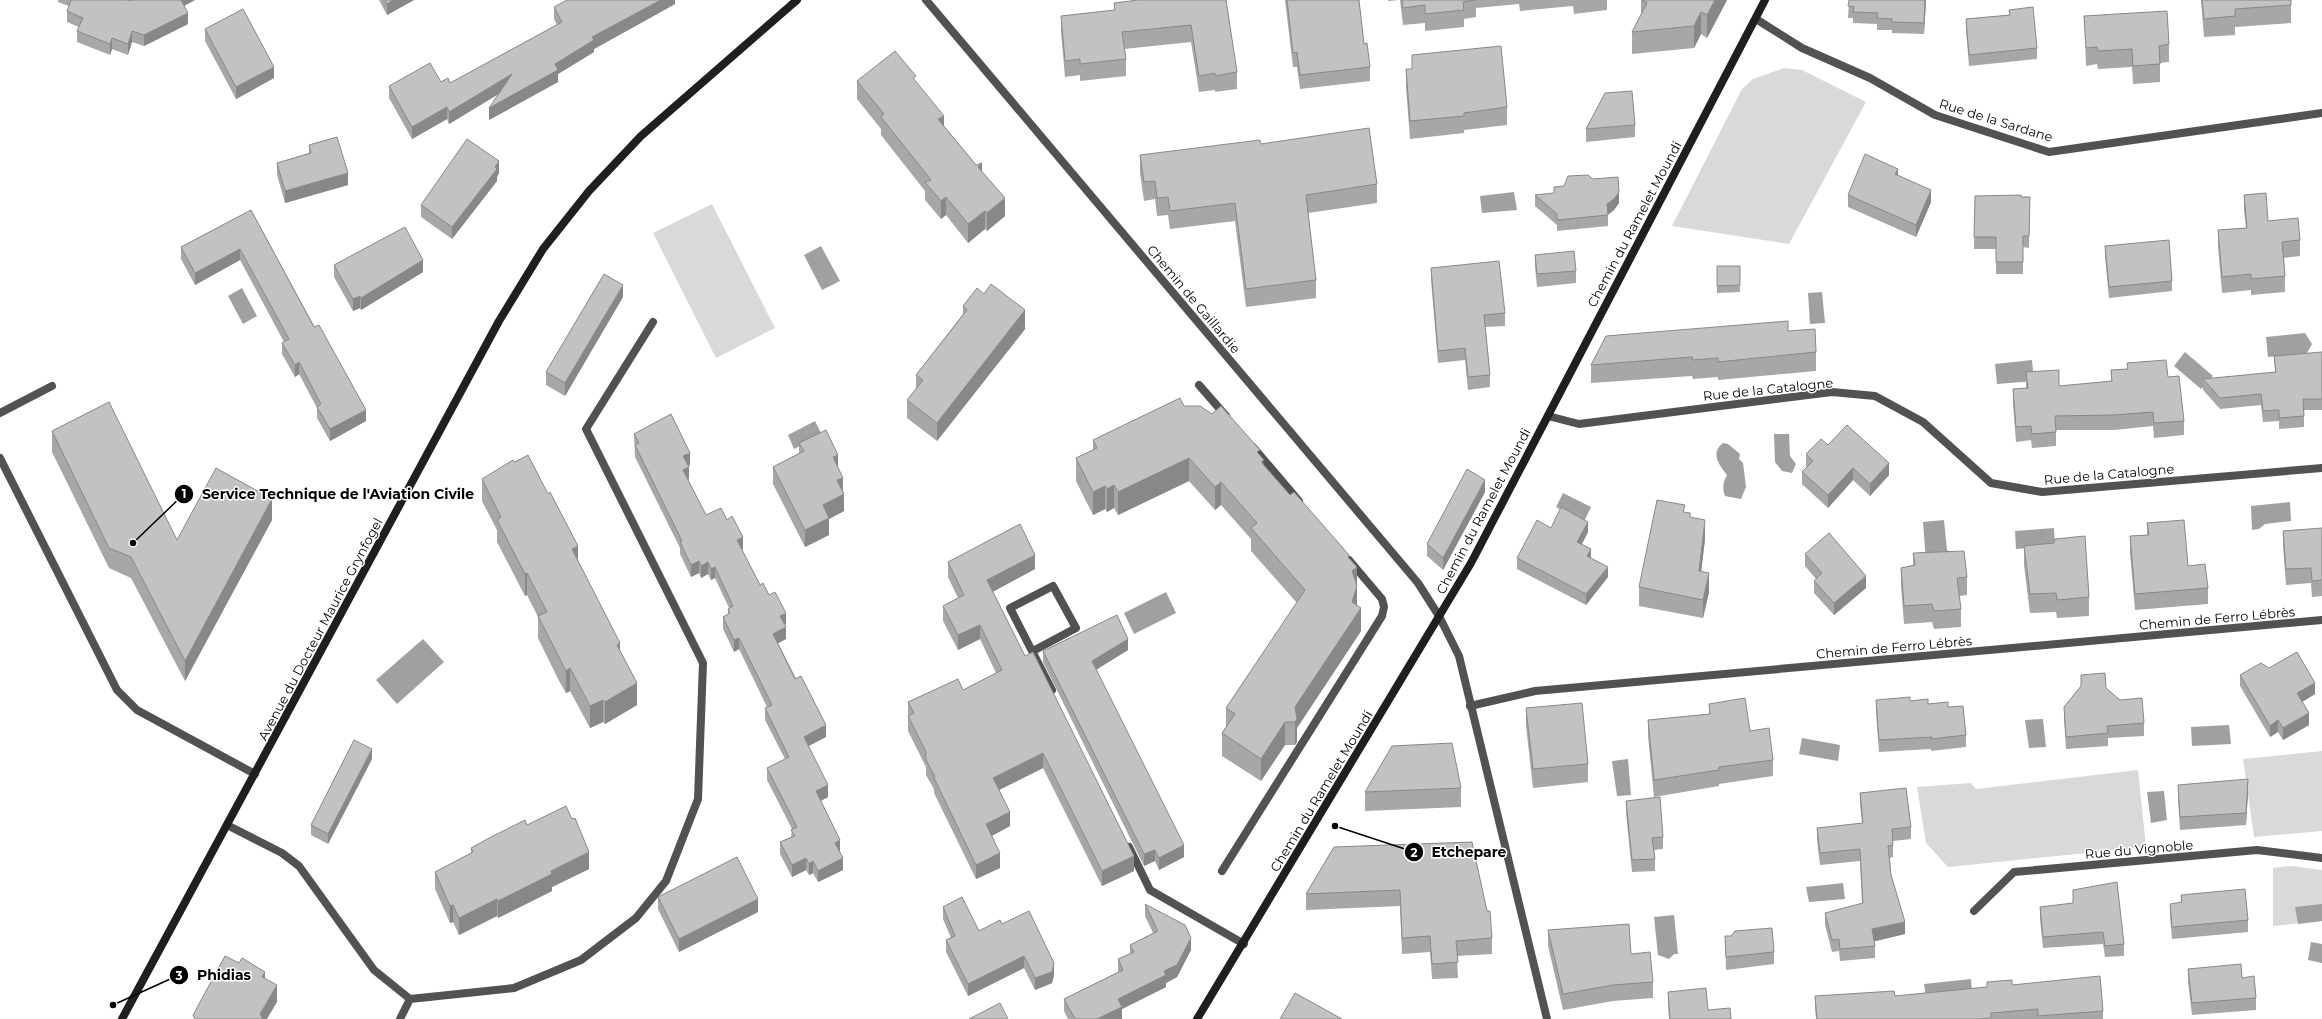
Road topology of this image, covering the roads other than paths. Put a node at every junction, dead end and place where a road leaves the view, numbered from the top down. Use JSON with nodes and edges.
{"nodes":[{"id":1,"x":797,"y":0,"type":"edge"},
{"id":2,"x":926,"y":0,"type":"edge"},
{"id":3,"x":1766,"y":0,"type":"edge"},
{"id":4,"x":1756,"y":19,"type":"junction"},
{"id":5,"x":2322,"y":113,"type":"edge"},
{"id":6,"x":653,"y":322,"type":"dead end"},
{"id":7,"x":1199,"y":385,"type":"dead end"},
{"id":8,"x":52,"y":386,"type":"dead end"},
{"id":9,"x":0,"y":413,"type":"edge"},
{"id":10,"x":1548,"y":416,"type":"junction"},
{"id":11,"x":1230,"y":421,"type":"edge"},
{"id":12,"x":1245,"y":439,"type":"edge"},
{"id":13,"x":0,"y":458,"type":"edge"},
{"id":14,"x":2322,"y":468,"type":"edge"},
{"id":15,"x":1307,"y":511,"type":"edge"},
{"id":16,"x":1344,"y":553,"type":"edge"},
{"id":17,"x":1439,"y":616,"type":"junction"},
{"id":18,"x":2322,"y":620,"type":"edge"},
{"id":19,"x":1032,"y":651,"type":"junction"},
{"id":20,"x":1057,"y":700,"type":"edge"},
{"id":21,"x":1470,"y":706,"type":"junction"},
{"id":22,"x":255,"y":774,"type":"junction"},
{"id":23,"x":227,"y":825,"type":"junction"},
{"id":24,"x":1126,"y":840,"type":"edge"},
{"id":25,"x":2322,"y":858,"type":"edge"},
{"id":26,"x":1222,"y":871,"type":"dead end"},
{"id":27,"x":1974,"y":911,"type":"dead end"},
{"id":28,"x":1244,"y":944,"type":"junction"},
{"id":29,"x":410,"y":1000,"type":"junction"},
{"id":30,"x":122,"y":1019,"type":"edge"},
{"id":31,"x":400,"y":1019,"type":"edge"},
{"id":32,"x":1197,"y":1019,"type":"edge"},
{"id":33,"x":1547,"y":1019,"type":"edge"}],
"edges":[{"from":1,"to":22,"type":"street","name":"Avenue du Docteur Maurice Grynfogel"},
{"from":2,"to":17,"type":"street","name":"Chemin de Gaillardie"},
{"from":3,"to":4,"type":"street","name":"Chemin du Ramelet Moundi"},
{"from":4,"to":5,"type":"street","name":"Rue de la Sardane"},
{"from":4,"to":10,"type":"street","name":"Chemin du Ramelet Moundi"},
{"from":6,"to":29,"type":"street"},
{"from":7,"to":11,"type":"street"},
{"from":8,"to":9,"type":"street"},
{"from":10,"to":14,"type":"street","name":"Rue de la Catalogne"},
{"from":10,"to":17,"type":"street","name":"Chemin du Ramelet Moundi"},
{"from":12,"to":15,"type":"street"},
{"from":13,"to":22,"type":"street"},
{"from":16,"to":26,"type":"street"},
{"from":17,"to":21,"type":"street"},
{"from":17,"to":28,"type":"street","name":"Chemin du Ramelet Moundi"},
{"from":18,"to":21,"type":"street","name":"Chemin de Ferro Lébrès"},
{"from":19,"to":19,"type":"street"},
{"from":19,"to":20,"type":"street"},
{"from":21,"to":33,"type":"street"},
{"from":22,"to":23,"type":"street","name":"Avenue du Docteur Maurice Grynfogel"},
{"from":23,"to":29,"type":"street"},
{"from":23,"to":30,"type":"street","name":"Avenue du Docteur Maurice Grynfogel"},
{"from":24,"to":28,"type":"street"},
{"from":25,"to":27,"type":"street","name":"Rue du Vignoble"},
{"from":28,"to":32,"type":"street","name":"Chemin du Ramelet Moundi"},
{"from":29,"to":31,"type":"street"}]}
